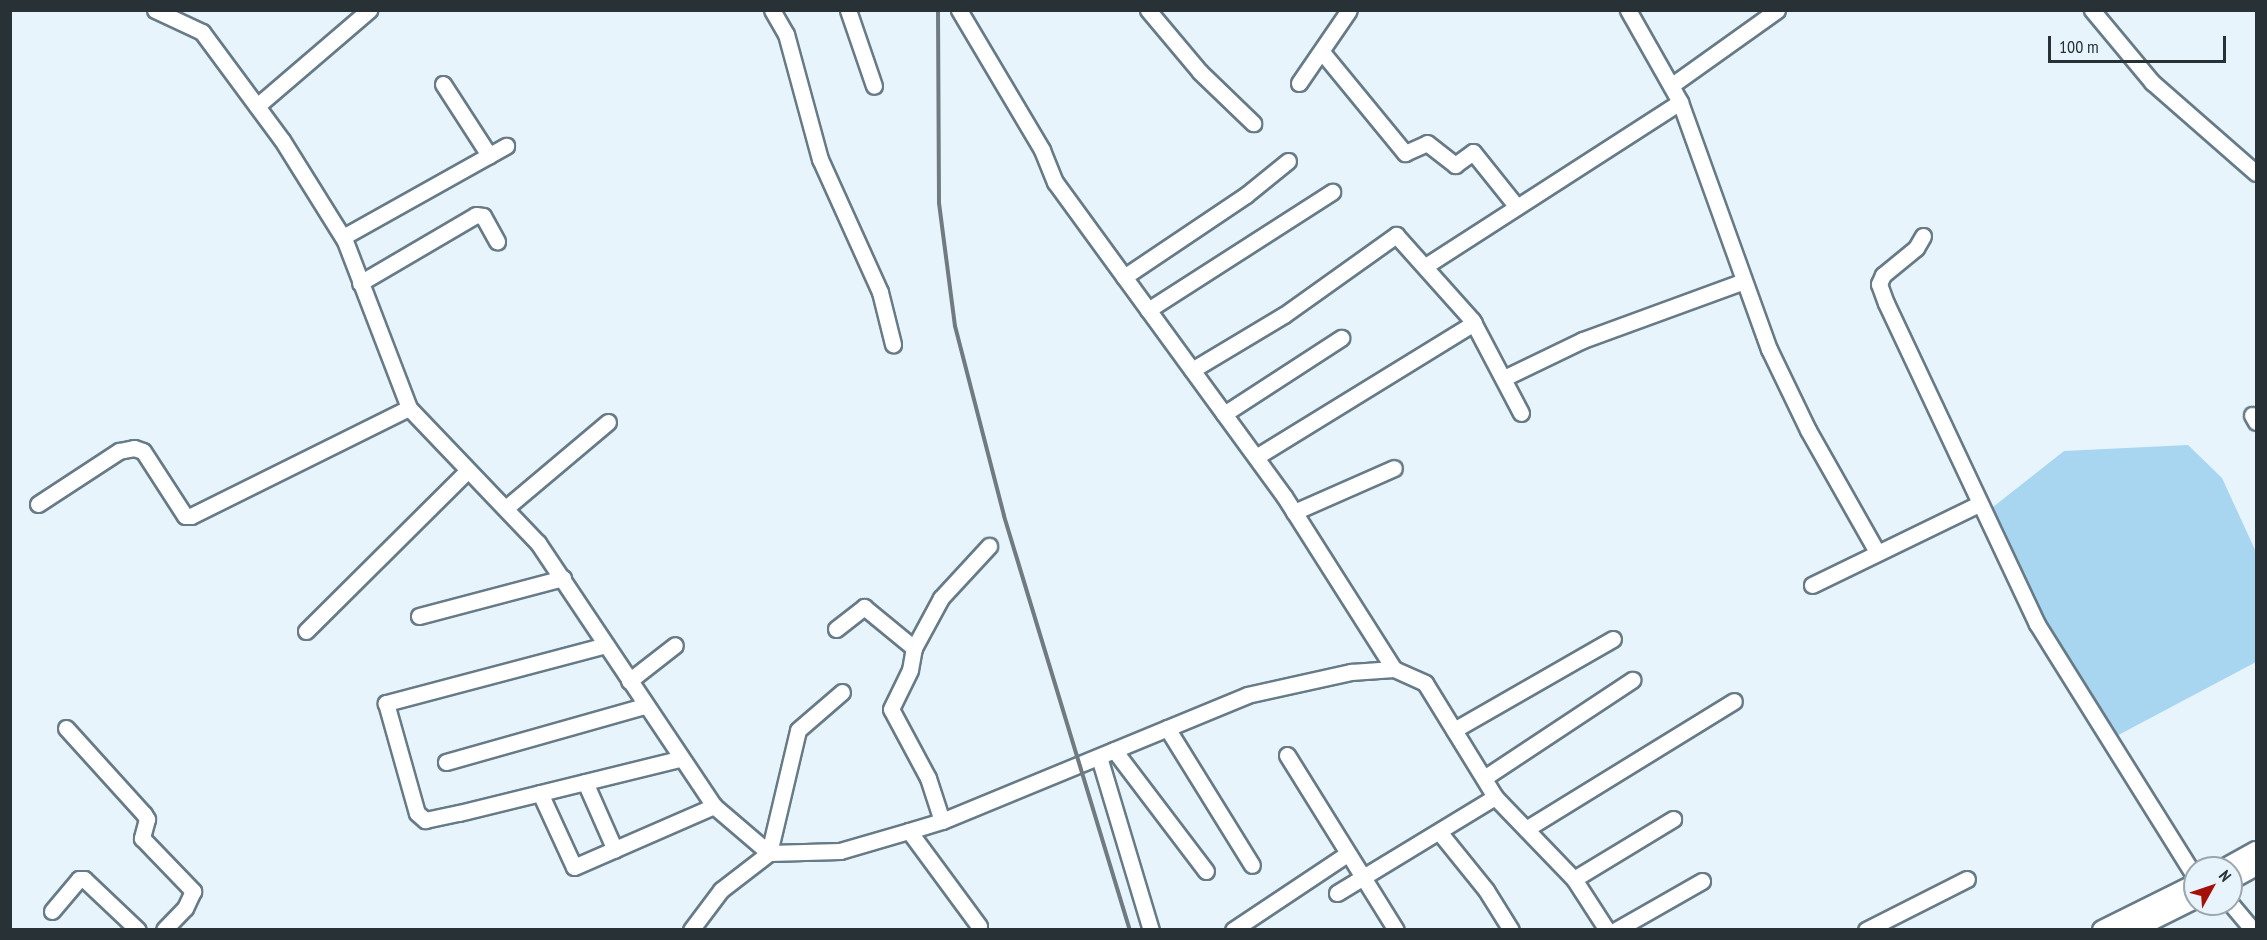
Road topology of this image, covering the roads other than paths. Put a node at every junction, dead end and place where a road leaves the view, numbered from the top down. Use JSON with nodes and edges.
{"nodes":[{"id":1,"x":155,"y":10,"type":"edge"},
{"id":2,"x":369,"y":10,"type":"edge"},
{"id":3,"x":772,"y":10,"type":"edge"},
{"id":4,"x":848,"y":10,"type":"edge"},
{"id":5,"x":1148,"y":10,"type":"edge"},
{"id":6,"x":1350,"y":10,"type":"edge"},
{"id":7,"x":1628,"y":10,"type":"edge"},
{"id":8,"x":1777,"y":10,"type":"edge"},
{"id":9,"x":2092,"y":10,"type":"edge"},
{"id":10,"x":960,"y":11,"type":"edge"},
{"id":11,"x":1322,"y":52,"type":"junction"},
{"id":12,"x":1299,"y":82,"type":"dead end"},
{"id":13,"x":443,"y":84,"type":"dead end"},
{"id":14,"x":1672,"y":84,"type":"junction"},
{"id":15,"x":874,"y":86,"type":"dead end"},
{"id":16,"x":1680,"y":102,"type":"junction"},
{"id":17,"x":257,"y":106,"type":"junction"},
{"id":18,"x":1253,"y":123,"type":"dead end"},
{"id":19,"x":506,"y":146,"type":"dead end"},
{"id":20,"x":489,"y":155,"type":"junction"},
{"id":21,"x":1288,"y":161,"type":"dead end"},
{"id":22,"x":2256,"y":173,"type":"edge"},
{"id":23,"x":1332,"y":192,"type":"dead end"},
{"id":24,"x":1517,"y":207,"type":"junction"},
{"id":25,"x":1923,"y":236,"type":"dead end"},
{"id":26,"x":343,"y":237,"type":"junction"},
{"id":27,"x":497,"y":241,"type":"dead end"},
{"id":28,"x":1427,"y":265,"type":"junction"},
{"id":29,"x":1124,"y":276,"type":"junction"},
{"id":30,"x":1744,"y":281,"type":"junction"},
{"id":31,"x":360,"y":283,"type":"junction"},
{"id":32,"x":1148,"y":310,"type":"junction"},
{"id":33,"x":1474,"y":323,"type":"junction"},
{"id":34,"x":1341,"y":338,"type":"dead end"},
{"id":35,"x":893,"y":344,"type":"dead end"},
{"id":36,"x":1192,"y":370,"type":"junction"},
{"id":37,"x":1504,"y":378,"type":"junction"},
{"id":38,"x":409,"y":408,"type":"junction"},
{"id":39,"x":1521,"y":413,"type":"dead end"},
{"id":40,"x":1224,"y":414,"type":"junction"},
{"id":41,"x":608,"y":422,"type":"dead end"},
{"id":42,"x":1256,"y":457,"type":"junction"},
{"id":43,"x":1394,"y":468,"type":"dead end"},
{"id":44,"x":467,"y":471,"type":"junction"},
{"id":45,"x":38,"y":504,"type":"dead end"},
{"id":46,"x":1979,"y":504,"type":"junction"},
{"id":47,"x":507,"y":507,"type":"junction"},
{"id":48,"x":1294,"y":512,"type":"junction"},
{"id":49,"x":989,"y":546,"type":"dead end"},
{"id":50,"x":1877,"y":552,"type":"junction"},
{"id":51,"x":563,"y":578,"type":"junction"},
{"id":52,"x":1812,"y":585,"type":"dead end"},
{"id":53,"x":419,"y":616,"type":"dead end"},
{"id":54,"x":836,"y":629,"type":"dead end"},
{"id":55,"x":306,"y":631,"type":"dead end"},
{"id":56,"x":1613,"y":639,"type":"dead end"},
{"id":57,"x":606,"y":645,"type":"junction"},
{"id":58,"x":675,"y":645,"type":"dead end"},
{"id":59,"x":914,"y":648,"type":"junction"},
{"id":60,"x":1394,"y":669,"type":"junction"},
{"id":61,"x":1632,"y":680,"type":"dead end"},
{"id":62,"x":629,"y":681,"type":"junction"},
{"id":63,"x":842,"y":692,"type":"dead end"},
{"id":64,"x":1734,"y":701,"type":"dead end"},
{"id":65,"x":644,"y":705,"type":"junction"},
{"id":66,"x":66,"y":728,"type":"dead end"},
{"id":67,"x":1167,"y":728,"type":"junction"},
{"id":68,"x":1454,"y":730,"type":"junction"},
{"id":69,"x":1114,"y":750,"type":"junction"},
{"id":70,"x":1287,"y":755,"type":"dead end"},
{"id":71,"x":1099,"y":757,"type":"junction"},
{"id":72,"x":679,"y":759,"type":"junction"},
{"id":73,"x":446,"y":762,"type":"dead end"},
{"id":74,"x":1484,"y":778,"type":"junction"},
{"id":75,"x":585,"y":782,"type":"junction"},
{"id":76,"x":540,"y":794,"type":"junction"},
{"id":77,"x":1495,"y":797,"type":"junction"},
{"id":78,"x":714,"y":806,"type":"junction"},
{"id":79,"x":1673,"y":819,"type":"dead end"},
{"id":80,"x":942,"y":821,"type":"junction"},
{"id":81,"x":1526,"y":830,"type":"junction"},
{"id":82,"x":909,"y":831,"type":"junction"},
{"id":83,"x":1440,"y":833,"type":"junction"},
{"id":84,"x":615,"y":849,"type":"junction"},
{"id":85,"x":769,"y":853,"type":"junction"},
{"id":86,"x":1347,"y":854,"type":"junction"},
{"id":87,"x":2183,"y":858,"type":"edge"},
{"id":88,"x":1252,"y":865,"type":"dead end"},
{"id":89,"x":1206,"y":871,"type":"dead end"},
{"id":90,"x":1364,"y":876,"type":"junction"},
{"id":91,"x":1574,"y":879,"type":"junction"},
{"id":92,"x":1967,"y":879,"type":"dead end"},
{"id":93,"x":1702,"y":881,"type":"dead end"},
{"id":94,"x":2183,"y":890,"type":"edge"},
{"id":95,"x":1337,"y":893,"type":"dead end"},
{"id":96,"x":2183,"y":904,"type":"edge"},
{"id":97,"x":52,"y":911,"type":"dead end"},
{"id":98,"x":2241,"y":916,"type":"edge"},
{"id":99,"x":1885,"y":925,"type":"edge"},
{"id":100,"x":979,"y":926,"type":"dead end"},
{"id":101,"x":138,"y":930,"type":"edge"},
{"id":102,"x":164,"y":930,"type":"edge"},
{"id":103,"x":691,"y":930,"type":"edge"},
{"id":104,"x":1151,"y":930,"type":"edge"},
{"id":105,"x":1233,"y":930,"type":"edge"},
{"id":106,"x":1396,"y":930,"type":"edge"},
{"id":107,"x":1511,"y":930,"type":"edge"},
{"id":108,"x":1607,"y":930,"type":"edge"},
{"id":109,"x":1616,"y":930,"type":"edge"},
{"id":110,"x":1866,"y":930,"type":"edge"},
{"id":111,"x":2102,"y":930,"type":"edge"},
{"id":112,"x":2133,"y":930,"type":"edge"},
{"id":113,"x":2253,"y":930,"type":"edge"}],
"edges":[{"from":1,"to":17,"type":"street"},
{"from":2,"to":17,"type":"street"},
{"from":3,"to":35,"type":"street"},
{"from":4,"to":15,"type":"street"},
{"from":5,"to":18,"type":"street"},
{"from":6,"to":11,"type":"street"},
{"from":7,"to":14,"type":"street"},
{"from":8,"to":14,"type":"street"},
{"from":9,"to":22,"type":"street"},
{"from":10,"to":29,"type":"street"},
{"from":11,"to":12,"type":"street"},
{"from":11,"to":24,"type":"street"},
{"from":13,"to":20,"type":"street"},
{"from":14,"to":16,"type":"street"},
{"from":16,"to":24,"type":"street"},
{"from":16,"to":30,"type":"street"},
{"from":17,"to":26,"type":"street"},
{"from":19,"to":20,"type":"street"},
{"from":20,"to":26,"type":"street"},
{"from":21,"to":29,"type":"street"},
{"from":23,"to":32,"type":"street"},
{"from":24,"to":28,"type":"street"},
{"from":25,"to":46,"type":"street"},
{"from":26,"to":31,"type":"street"},
{"from":27,"to":31,"type":"street"},
{"from":28,"to":33,"type":"street"},
{"from":28,"to":36,"type":"street"},
{"from":29,"to":32,"type":"street"},
{"from":30,"to":37,"type":"street"},
{"from":30,"to":50,"type":"street"},
{"from":31,"to":38,"type":"street"},
{"from":32,"to":36,"type":"street"},
{"from":33,"to":37,"type":"street"},
{"from":33,"to":42,"type":"street"},
{"from":34,"to":40,"type":"street"},
{"from":36,"to":40,"type":"street"},
{"from":37,"to":39,"type":"street"},
{"from":38,"to":44,"type":"street"},
{"from":38,"to":45,"type":"street"},
{"from":40,"to":42,"type":"street"},
{"from":41,"to":47,"type":"street"},
{"from":42,"to":48,"type":"street"},
{"from":43,"to":48,"type":"street"},
{"from":44,"to":47,"type":"street"},
{"from":44,"to":55,"type":"street"},
{"from":46,"to":50,"type":"street"},
{"from":46,"to":87,"type":"street"},
{"from":47,"to":51,"type":"street"},
{"from":48,"to":60,"type":"street"},
{"from":49,"to":59,"type":"street"},
{"from":50,"to":52,"type":"street"},
{"from":51,"to":53,"type":"street"},
{"from":51,"to":57,"type":"street"},
{"from":54,"to":59,"type":"street"},
{"from":56,"to":68,"type":"street"},
{"from":57,"to":62,"type":"street"},
{"from":57,"to":76,"type":"street"},
{"from":58,"to":62,"type":"street"},
{"from":59,"to":80,"type":"street"},
{"from":60,"to":67,"type":"street"},
{"from":60,"to":68,"type":"street"},
{"from":61,"to":74,"type":"street"},
{"from":62,"to":65,"type":"street"},
{"from":63,"to":85,"type":"street"},
{"from":64,"to":81,"type":"street"},
{"from":65,"to":72,"type":"street"},
{"from":65,"to":73,"type":"street"},
{"from":66,"to":102,"type":"street"},
{"from":67,"to":69,"type":"street"},
{"from":67,"to":88,"type":"street"},
{"from":68,"to":74,"type":"street"},
{"from":69,"to":71,"type":"street"},
{"from":69,"to":89,"type":"street"},
{"from":70,"to":86,"type":"street"},
{"from":71,"to":80,"type":"street"},
{"from":71,"to":104,"type":"street"},
{"from":72,"to":75,"type":"street"},
{"from":72,"to":78,"type":"street"},
{"from":74,"to":77,"type":"street"},
{"from":75,"to":76,"type":"street"},
{"from":75,"to":84,"type":"street"},
{"from":76,"to":84,"type":"street"},
{"from":77,"to":81,"type":"street"},
{"from":77,"to":83,"type":"street"},
{"from":78,"to":84,"type":"street"},
{"from":78,"to":85,"type":"street"},
{"from":79,"to":91,"type":"street"},
{"from":80,"to":82,"type":"street"},
{"from":81,"to":91,"type":"street"},
{"from":82,"to":85,"type":"street"},
{"from":82,"to":100,"type":"street"},
{"from":83,"to":90,"type":"street"},
{"from":83,"to":107,"type":"street"},
{"from":85,"to":103,"type":"street"},
{"from":86,"to":90,"type":"street"},
{"from":86,"to":105,"type":"street"},
{"from":90,"to":95,"type":"street"},
{"from":90,"to":106,"type":"street"},
{"from":91,"to":108,"type":"street"},
{"from":92,"to":99,"type":"street"},
{"from":93,"to":109,"type":"street"},
{"from":94,"to":111,"type":"main road"},
{"from":96,"to":112,"type":"main road"},
{"from":97,"to":101,"type":"street"},
{"from":98,"to":113,"type":"street"},
{"from":99,"to":110,"type":"street"}]}
